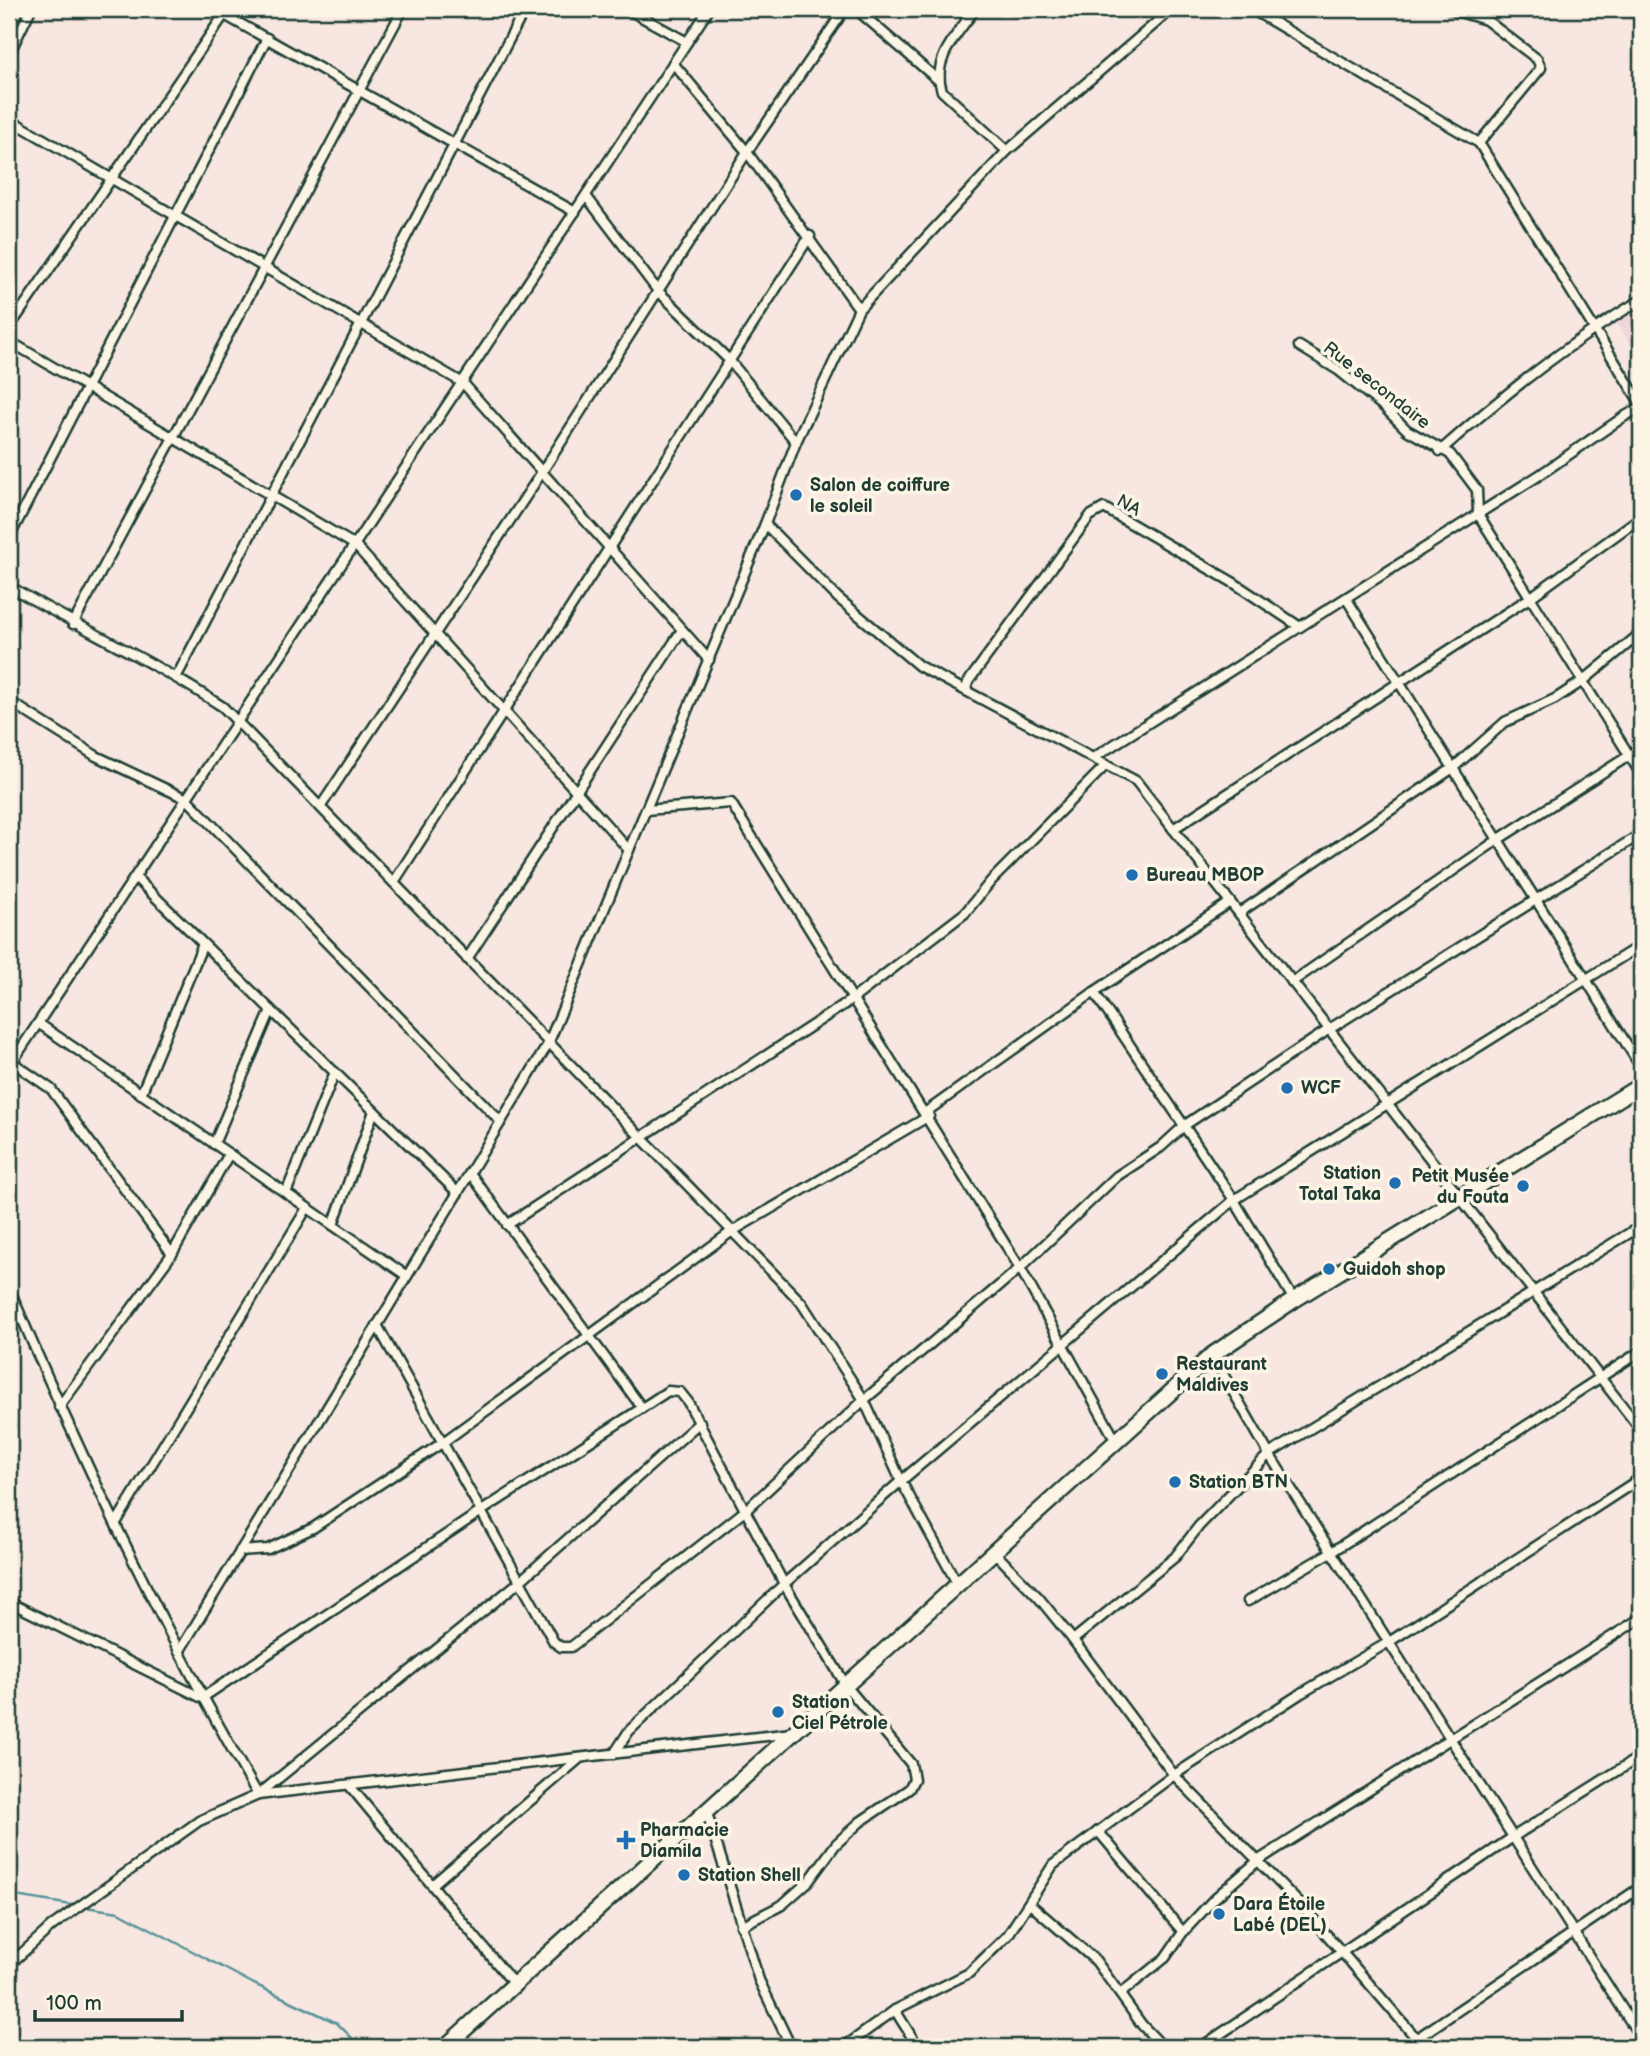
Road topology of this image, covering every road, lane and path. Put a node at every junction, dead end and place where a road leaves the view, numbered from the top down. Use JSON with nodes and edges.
{"nodes":[{"id":1,"x":32,"y":9,"type":"edge"},
{"id":2,"x":214,"y":9,"type":"edge"},
{"id":3,"x":403,"y":9,"type":"edge"},
{"id":4,"x":525,"y":9,"type":"edge"},
{"id":5,"x":627,"y":9,"type":"edge"},
{"id":6,"x":709,"y":9,"type":"edge"},
{"id":7,"x":845,"y":9,"type":"edge"},
{"id":8,"x":856,"y":9,"type":"edge"},
{"id":9,"x":975,"y":9,"type":"edge"},
{"id":10,"x":1172,"y":9,"type":"edge"},
{"id":11,"x":1251,"y":9,"type":"edge"},
{"id":12,"x":1450,"y":9,"type":"edge"},
{"id":13,"x":226,"y":12,"type":"edge"},
{"id":14,"x":267,"y":38,"type":"junction"},
{"id":15,"x":687,"y":42,"type":"junction"},
{"id":16,"x":9,"y":54,"type":"edge"},
{"id":17,"x":673,"y":63,"type":"junction"},
{"id":18,"x":938,"y":80,"type":"junction"},
{"id":19,"x":359,"y":90,"type":"junction"},
{"id":20,"x":9,"y":119,"type":"edge"},
{"id":21,"x":1479,"y":143,"type":"junction"},
{"id":22,"x":455,"y":144,"type":"junction"},
{"id":23,"x":1007,"y":151,"type":"junction"},
{"id":24,"x":747,"y":152,"type":"junction"},
{"id":25,"x":112,"y":177,"type":"junction"},
{"id":26,"x":586,"y":196,"type":"junction"},
{"id":27,"x":575,"y":212,"type":"junction"},
{"id":28,"x":176,"y":214,"type":"junction"},
{"id":29,"x":810,"y":236,"type":"junction"},
{"id":30,"x":264,"y":267,"type":"junction"},
{"id":31,"x":658,"y":291,"type":"junction"},
{"id":32,"x":1641,"y":300,"type":"edge"},
{"id":33,"x":859,"y":309,"type":"junction"},
{"id":34,"x":361,"y":323,"type":"junction"},
{"id":35,"x":9,"y":327,"type":"edge"},
{"id":36,"x":1594,"y":328,"type":"junction"},
{"id":37,"x":9,"y":341,"type":"edge"},
{"id":38,"x":1299,"y":346,"type":"dead end"},
{"id":39,"x":730,"y":361,"type":"junction"},
{"id":40,"x":463,"y":383,"type":"junction"},
{"id":41,"x":86,"y":388,"type":"junction"},
{"id":42,"x":1641,"y":404,"type":"edge"},
{"id":43,"x":1641,"y":411,"type":"edge"},
{"id":44,"x":172,"y":439,"type":"junction"},
{"id":45,"x":796,"y":442,"type":"junction"},
{"id":46,"x":1440,"y":451,"type":"junction"},
{"id":47,"x":542,"y":472,"type":"junction"},
{"id":48,"x":270,"y":497,"type":"junction"},
{"id":49,"x":1478,"y":514,"type":"junction"},
{"id":50,"x":1641,"y":517,"type":"edge"},
{"id":51,"x":765,"y":524,"type":"junction"},
{"id":52,"x":9,"y":538,"type":"edge"},
{"id":53,"x":355,"y":545,"type":"junction"},
{"id":54,"x":609,"y":548,"type":"junction"},
{"id":55,"x":9,"y":586,"type":"edge"},
{"id":56,"x":1531,"y":597,"type":"junction"},
{"id":57,"x":1346,"y":598,"type":"junction"},
{"id":58,"x":73,"y":624,"type":"junction"},
{"id":59,"x":1300,"y":627,"type":"junction"},
{"id":60,"x":682,"y":630,"type":"junction"},
{"id":61,"x":1641,"y":634,"type":"edge"},
{"id":62,"x":434,"y":635,"type":"junction"},
{"id":63,"x":709,"y":660,"type":"junction"},
{"id":64,"x":177,"y":676,"type":"junction"},
{"id":65,"x":1583,"y":681,"type":"junction"},
{"id":66,"x":1400,"y":684,"type":"junction"},
{"id":67,"x":966,"y":690,"type":"junction"},
{"id":68,"x":9,"y":701,"type":"edge"},
{"id":69,"x":504,"y":712,"type":"junction"},
{"id":70,"x":239,"y":721,"type":"junction"},
{"id":71,"x":1641,"y":748,"type":"edge"},
{"id":72,"x":1630,"y":755,"type":"junction"},
{"id":73,"x":1093,"y":758,"type":"junction"},
{"id":74,"x":1106,"y":765,"type":"junction"},
{"id":75,"x":1453,"y":768,"type":"junction"},
{"id":76,"x":1641,"y":774,"type":"edge"},
{"id":77,"x":577,"y":792,"type":"junction"},
{"id":78,"x":187,"y":799,"type":"junction"},
{"id":79,"x":321,"y":806,"type":"junction"},
{"id":80,"x":646,"y":810,"type":"junction"},
{"id":81,"x":1173,"y":829,"type":"junction"},
{"id":82,"x":1641,"y":834,"type":"edge"},
{"id":83,"x":1499,"y":839,"type":"junction"},
{"id":84,"x":629,"y":850,"type":"junction"},
{"id":85,"x":135,"y":877,"type":"junction"},
{"id":86,"x":394,"y":882,"type":"junction"},
{"id":87,"x":1536,"y":899,"type":"junction"},
{"id":88,"x":1230,"y":902,"type":"junction"},
{"id":89,"x":1239,"y":914,"type":"junction"},
{"id":90,"x":204,"y":944,"type":"junction"},
{"id":91,"x":1641,"y":945,"type":"edge"},
{"id":92,"x":467,"y":959,"type":"junction"},
{"id":93,"x":1586,"y":978,"type":"junction"},
{"id":94,"x":1293,"y":982,"type":"junction"},
{"id":95,"x":1094,"y":992,"type":"junction"},
{"id":96,"x":854,"y":998,"type":"junction"},
{"id":97,"x":271,"y":1010,"type":"junction"},
{"id":98,"x":38,"y":1023,"type":"junction"},
{"id":99,"x":1331,"y":1028,"type":"junction"},
{"id":100,"x":548,"y":1044,"type":"junction"},
{"id":101,"x":10,"y":1064,"type":"edge"},
{"id":102,"x":1641,"y":1067,"type":"edge"},
{"id":103,"x":334,"y":1072,"type":"junction"},
{"id":104,"x":1641,"y":1086,"type":"edge"},
{"id":105,"x":141,"y":1094,"type":"junction"},
{"id":106,"x":1387,"y":1102,"type":"junction"},
{"id":107,"x":374,"y":1111,"type":"junction"},
{"id":108,"x":928,"y":1114,"type":"junction"},
{"id":109,"x":501,"y":1122,"type":"junction"},
{"id":110,"x":1185,"y":1125,"type":"junction"},
{"id":111,"x":640,"y":1138,"type":"junction"},
{"id":112,"x":214,"y":1144,"type":"junction"},
{"id":113,"x":229,"y":1154,"type":"junction"},
{"id":114,"x":470,"y":1173,"type":"junction"},
{"id":115,"x":286,"y":1193,"type":"junction"},
{"id":116,"x":458,"y":1193,"type":"junction"},
{"id":117,"x":1460,"y":1198,"type":"junction"},
{"id":118,"x":1234,"y":1200,"type":"junction"},
{"id":119,"x":307,"y":1208,"type":"junction"},
{"id":120,"x":332,"y":1225,"type":"junction"},
{"id":121,"x":508,"y":1225,"type":"junction"},
{"id":122,"x":1641,"y":1226,"type":"edge"},
{"id":123,"x":731,"y":1232,"type":"junction"},
{"id":124,"x":172,"y":1254,"type":"junction"},
{"id":125,"x":1020,"y":1268,"type":"junction"},
{"id":126,"x":407,"y":1276,"type":"junction"},
{"id":127,"x":9,"y":1288,"type":"edge"},
{"id":128,"x":1534,"y":1292,"type":"junction"},
{"id":129,"x":1294,"y":1300,"type":"junction"},
{"id":130,"x":377,"y":1325,"type":"junction"},
{"id":131,"x":590,"y":1337,"type":"junction"},
{"id":132,"x":1061,"y":1345,"type":"junction"},
{"id":133,"x":1641,"y":1351,"type":"edge"},
{"id":134,"x":1212,"y":1355,"type":"junction"},
{"id":135,"x":1599,"y":1376,"type":"junction"},
{"id":136,"x":864,"y":1400,"type":"junction"},
{"id":137,"x":59,"y":1406,"type":"junction"},
{"id":138,"x":642,"y":1408,"type":"junction"},
{"id":139,"x":700,"y":1422,"type":"junction"},
{"id":140,"x":1641,"y":1430,"type":"edge"},
{"id":141,"x":1116,"y":1441,"type":"junction"},
{"id":142,"x":442,"y":1443,"type":"junction"},
{"id":143,"x":1269,"y":1454,"type":"junction"},
{"id":144,"x":1641,"y":1478,"type":"edge"},
{"id":145,"x":901,"y":1481,"type":"junction"},
{"id":146,"x":746,"y":1510,"type":"junction"},
{"id":147,"x":480,"y":1511,"type":"junction"},
{"id":148,"x":116,"y":1523,"type":"junction"},
{"id":149,"x":240,"y":1551,"type":"junction"},
{"id":150,"x":1333,"y":1551,"type":"junction"},
{"id":151,"x":995,"y":1553,"type":"junction"},
{"id":152,"x":519,"y":1582,"type":"junction"},
{"id":153,"x":784,"y":1584,"type":"junction"},
{"id":154,"x":959,"y":1586,"type":"junction"},
{"id":155,"x":1248,"y":1601,"type":"dead end"},
{"id":156,"x":9,"y":1602,"type":"edge"},
{"id":157,"x":1641,"y":1618,"type":"edge"},
{"id":158,"x":1073,"y":1640,"type":"junction"},
{"id":159,"x":1389,"y":1642,"type":"junction"},
{"id":160,"x":179,"y":1652,"type":"junction"},
{"id":161,"x":847,"y":1687,"type":"junction"},
{"id":162,"x":202,"y":1698,"type":"junction"},
{"id":163,"x":796,"y":1732,"type":"junction"},
{"id":164,"x":1450,"y":1737,"type":"junction"},
{"id":165,"x":614,"y":1754,"type":"junction"},
{"id":166,"x":1641,"y":1756,"type":"edge"},
{"id":167,"x":580,"y":1758,"type":"junction"},
{"id":168,"x":1174,"y":1775,"type":"junction"},
{"id":169,"x":349,"y":1785,"type":"junction"},
{"id":170,"x":258,"y":1795,"type":"junction"},
{"id":171,"x":707,"y":1813,"type":"junction"},
{"id":172,"x":1098,"y":1831,"type":"junction"},
{"id":173,"x":1513,"y":1836,"type":"junction"},
{"id":174,"x":1259,"y":1860,"type":"junction"},
{"id":175,"x":432,"y":1885,"type":"junction"},
{"id":176,"x":1641,"y":1887,"type":"edge"},
{"id":177,"x":1030,"y":1904,"type":"junction"},
{"id":178,"x":741,"y":1926,"type":"junction"},
{"id":179,"x":1183,"y":1932,"type":"junction"},
{"id":180,"x":1573,"y":1933,"type":"junction"},
{"id":181,"x":1340,"y":1952,"type":"junction"},
{"id":182,"x":9,"y":1965,"type":"edge"},
{"id":183,"x":514,"y":1984,"type":"junction"},
{"id":184,"x":1120,"y":1994,"type":"junction"},
{"id":185,"x":895,"y":2010,"type":"junction"},
{"id":186,"x":1638,"y":2026,"type":"edge"},
{"id":187,"x":1641,"y":2038,"type":"edge"},
{"id":188,"x":1417,"y":2039,"type":"junction"},
{"id":189,"x":445,"y":2047,"type":"edge"},
{"id":190,"x":791,"y":2047,"type":"edge"},
{"id":191,"x":844,"y":2047,"type":"edge"},
{"id":192,"x":918,"y":2047,"type":"edge"},
{"id":193,"x":1164,"y":2047,"type":"edge"},
{"id":194,"x":1201,"y":2047,"type":"edge"},
{"id":195,"x":1404,"y":2047,"type":"edge"}],
"edges":[{"from":1,"to":16,"type":"street"},
{"from":2,"to":13,"type":"street"},
{"from":3,"to":19,"type":"street"},
{"from":4,"to":22,"type":"street"},
{"from":5,"to":15,"type":"street"},
{"from":6,"to":15,"type":"street"},
{"from":7,"to":24,"type":"street"},
{"from":8,"to":18,"type":"street"},
{"from":9,"to":18,"type":"street"},
{"from":10,"to":23,"type":"street"},
{"from":11,"to":21,"type":"street"},
{"from":12,"to":21,"type":"street"},
{"from":13,"to":14,"type":"street"},
{"from":13,"to":25,"type":"street"},
{"from":14,"to":19,"type":"street"},
{"from":14,"to":28,"type":"street"},
{"from":15,"to":17,"type":"street"},
{"from":17,"to":24,"type":"street"},
{"from":17,"to":26,"type":"street"},
{"from":18,"to":23,"type":"street"},
{"from":19,"to":22,"type":"street"},
{"from":19,"to":30,"type":"street"},
{"from":20,"to":25,"type":"street"},
{"from":21,"to":36,"type":"street"},
{"from":22,"to":27,"type":"street"},
{"from":22,"to":34,"type":"street"},
{"from":23,"to":33,"type":"street"},
{"from":24,"to":29,"type":"street"},
{"from":24,"to":31,"type":"street"},
{"from":25,"to":28,"type":"street"},
{"from":25,"to":35,"type":"street"},
{"from":26,"to":27,"type":"street"},
{"from":26,"to":31,"type":"street"},
{"from":27,"to":40,"type":"street"},
{"from":28,"to":30,"type":"street"},
{"from":28,"to":41,"type":"street"},
{"from":29,"to":33,"type":"street"},
{"from":29,"to":39,"type":"street"},
{"from":30,"to":34,"type":"street"},
{"from":30,"to":44,"type":"street"},
{"from":31,"to":39,"type":"street"},
{"from":31,"to":47,"type":"street"},
{"from":32,"to":36,"type":"street"},
{"from":33,"to":45,"type":"street"},
{"from":34,"to":40,"type":"street"},
{"from":34,"to":48,"type":"street"},
{"from":36,"to":42,"type":"street"},
{"from":36,"to":46,"type":"street"},
{"from":37,"to":41,"type":"street"},
{"from":38,"to":46,"type":"street","name":"Rue secondaire"},
{"from":39,"to":45,"type":"street"},
{"from":39,"to":54,"type":"street"},
{"from":40,"to":47,"type":"street"},
{"from":40,"to":53,"type":"street"},
{"from":41,"to":44,"type":"street"},
{"from":41,"to":52,"type":"street"},
{"from":43,"to":49,"type":"street"},
{"from":44,"to":48,"type":"street"},
{"from":44,"to":58,"type":"street"},
{"from":45,"to":51,"type":"street"},
{"from":46,"to":49,"type":"street","name":"Rue secondaire"},
{"from":47,"to":54,"type":"street"},
{"from":47,"to":62,"type":"street"},
{"from":48,"to":53,"type":"street"},
{"from":48,"to":64,"type":"street"},
{"from":49,"to":56,"type":"street","name":"Rue secondaire"},
{"from":49,"to":57,"type":"street"},
{"from":50,"to":56,"type":"street"},
{"from":51,"to":63,"type":"street"},
{"from":51,"to":67,"type":"street"},
{"from":53,"to":62,"type":"street"},
{"from":53,"to":70,"type":"street"},
{"from":54,"to":60,"type":"street"},
{"from":54,"to":69,"type":"street"},
{"from":55,"to":58,"type":"street"},
{"from":56,"to":65,"type":"street","name":"Rue secondaire"},
{"from":56,"to":66,"type":"street"},
{"from":57,"to":59,"type":"street"},
{"from":57,"to":66,"type":"street"},
{"from":58,"to":64,"type":"street"},
{"from":59,"to":67,"type":"street","name":"NA"},
{"from":59,"to":73,"type":"street"},
{"from":60,"to":63,"type":"street"},
{"from":60,"to":77,"type":"street"},
{"from":61,"to":65,"type":"street"},
{"from":62,"to":69,"type":"street"},
{"from":62,"to":79,"type":"street"},
{"from":63,"to":80,"type":"street"},
{"from":64,"to":70,"type":"street"},
{"from":65,"to":72,"type":"street","name":"Rue secondaire"},
{"from":65,"to":75,"type":"street"},
{"from":66,"to":75,"type":"street"},
{"from":66,"to":81,"type":"street"},
{"from":67,"to":73,"type":"street"},
{"from":68,"to":78,"type":"street"},
{"from":69,"to":77,"type":"street"},
{"from":69,"to":86,"type":"street"},
{"from":70,"to":78,"type":"street"},
{"from":70,"to":79,"type":"street"},
{"from":71,"to":72,"type":"street"},
{"from":72,"to":76,"type":"street","name":"Rue secondaire"},
{"from":72,"to":83,"type":"street"},
{"from":73,"to":74,"type":"street"},
{"from":74,"to":81,"type":"street"},
{"from":74,"to":96,"type":"street"},
{"from":75,"to":83,"type":"street"},
{"from":75,"to":89,"type":"street"},
{"from":77,"to":84,"type":"street"},
{"from":77,"to":92,"type":"street"},
{"from":78,"to":85,"type":"street"},
{"from":78,"to":109,"type":"street"},
{"from":79,"to":86,"type":"street"},
{"from":80,"to":84,"type":"street"},
{"from":80,"to":96,"type":"street"},
{"from":81,"to":88,"type":"street"},
{"from":82,"to":87,"type":"street"},
{"from":83,"to":87,"type":"street"},
{"from":83,"to":94,"type":"street"},
{"from":84,"to":100,"type":"street"},
{"from":85,"to":90,"type":"street"},
{"from":85,"to":98,"type":"street"},
{"from":86,"to":92,"type":"street"},
{"from":87,"to":93,"type":"street"},
{"from":87,"to":99,"type":"street"},
{"from":88,"to":89,"type":"street"},
{"from":88,"to":95,"type":"street"},
{"from":89,"to":94,"type":"street"},
{"from":90,"to":97,"type":"street"},
{"from":90,"to":105,"type":"street"},
{"from":91,"to":93,"type":"street"},
{"from":92,"to":100,"type":"street"},
{"from":93,"to":102,"type":"street"},
{"from":93,"to":106,"type":"street"},
{"from":94,"to":99,"type":"street"},
{"from":95,"to":108,"type":"street"},
{"from":95,"to":110,"type":"street"},
{"from":96,"to":108,"type":"street"},
{"from":96,"to":111,"type":"street"},
{"from":97,"to":103,"type":"street"},
{"from":97,"to":112,"type":"street"},
{"from":98,"to":101,"type":"street"},
{"from":98,"to":105,"type":"street"},
{"from":99,"to":106,"type":"street"},
{"from":99,"to":110,"type":"street"},
{"from":100,"to":109,"type":"street"},
{"from":100,"to":111,"type":"street"},
{"from":101,"to":124,"type":"street"},
{"from":103,"to":107,"type":"street"},
{"from":103,"to":115,"type":"street"},
{"from":104,"to":117,"type":"highway"},
{"from":105,"to":112,"type":"street"},
{"from":106,"to":117,"type":"street"},
{"from":106,"to":118,"type":"street"},
{"from":107,"to":116,"type":"street"},
{"from":107,"to":120,"type":"street"},
{"from":108,"to":123,"type":"street"},
{"from":108,"to":125,"type":"street"},
{"from":109,"to":114,"type":"street"},
{"from":110,"to":118,"type":"street"},
{"from":110,"to":125,"type":"street"},
{"from":111,"to":121,"type":"street"},
{"from":111,"to":123,"type":"street"},
{"from":112,"to":113,"type":"street"},
{"from":113,"to":115,"type":"street"},
{"from":113,"to":124,"type":"street"},
{"from":114,"to":116,"type":"street"},
{"from":114,"to":121,"type":"street"},
{"from":115,"to":119,"type":"street"},
{"from":116,"to":126,"type":"street"},
{"from":117,"to":128,"type":"street"},
{"from":117,"to":129,"type":"highway"},
{"from":118,"to":129,"type":"street"},
{"from":118,"to":132,"type":"street"},
{"from":119,"to":120,"type":"street"},
{"from":119,"to":148,"type":"street"},
{"from":120,"to":126,"type":"street"},
{"from":121,"to":131,"type":"street"},
{"from":122,"to":128,"type":"street"},
{"from":123,"to":131,"type":"street"},
{"from":123,"to":136,"type":"street"},
{"from":124,"to":137,"type":"street"},
{"from":125,"to":132,"type":"street"},
{"from":125,"to":136,"type":"street"},
{"from":126,"to":130,"type":"street"},
{"from":127,"to":137,"type":"street"},
{"from":128,"to":135,"type":"street"},
{"from":128,"to":143,"type":"street"},
{"from":129,"to":134,"type":"highway"},
{"from":130,"to":142,"type":"street"},
{"from":130,"to":149,"type":"street"},
{"from":131,"to":138,"type":"street"},
{"from":131,"to":142,"type":"street"},
{"from":132,"to":141,"type":"street"},
{"from":132,"to":145,"type":"street"},
{"from":133,"to":135,"type":"street"},
{"from":134,"to":141,"type":"highway"},
{"from":134,"to":143,"type":"street"},
{"from":135,"to":140,"type":"street"},
{"from":135,"to":150,"type":"street"},
{"from":136,"to":145,"type":"street"},
{"from":136,"to":146,"type":"street"},
{"from":137,"to":148,"type":"street"},
{"from":138,"to":139,"type":"street"},
{"from":138,"to":147,"type":"street"},
{"from":139,"to":146,"type":"street"},
{"from":139,"to":152,"type":"street"},
{"from":141,"to":151,"type":"highway"},
{"from":142,"to":147,"type":"street"},
{"from":142,"to":149,"type":"street"},
{"from":143,"to":150,"type":"street"},
{"from":143,"to":158,"type":"street"},
{"from":144,"to":159,"type":"street"},
{"from":145,"to":153,"type":"street"},
{"from":145,"to":154,"type":"street"},
{"from":146,"to":152,"type":"street"},
{"from":146,"to":153,"type":"street"},
{"from":147,"to":152,"type":"street"},
{"from":147,"to":162,"type":"street"},
{"from":148,"to":160,"type":"street"},
{"from":149,"to":160,"type":"street"},
{"from":150,"to":155,"type":"street"},
{"from":150,"to":159,"type":"street"},
{"from":151,"to":154,"type":"highway"},
{"from":151,"to":158,"type":"street"},
{"from":152,"to":170,"type":"street"},
{"from":153,"to":161,"type":"street"},
{"from":153,"to":165,"type":"street"},
{"from":154,"to":161,"type":"highway"},
{"from":156,"to":162,"type":"street"},
{"from":157,"to":164,"type":"street"},
{"from":158,"to":168,"type":"street"},
{"from":159,"to":164,"type":"street"},
{"from":159,"to":168,"type":"street"},
{"from":160,"to":162,"type":"street"},
{"from":161,"to":163,"type":"highway"},
{"from":161,"to":178,"type":"street"},
{"from":162,"to":170,"type":"street"},
{"from":163,"to":165,"type":"street"},
{"from":163,"to":171,"type":"highway"},
{"from":164,"to":173,"type":"street"},
{"from":164,"to":174,"type":"street"},
{"from":165,"to":167,"type":"street"},
{"from":166,"to":173,"type":"street"},
{"from":167,"to":169,"type":"street"},
{"from":167,"to":175,"type":"street"},
{"from":168,"to":172,"type":"street"},
{"from":168,"to":174,"type":"street"},
{"from":169,"to":170,"type":"street"},
{"from":169,"to":175,"type":"street"},
{"from":170,"to":182,"type":"street"},
{"from":171,"to":178,"type":"street"},
{"from":171,"to":183,"type":"highway"},
{"from":172,"to":177,"type":"street"},
{"from":172,"to":179,"type":"street"},
{"from":173,"to":180,"type":"street"},
{"from":173,"to":181,"type":"street"},
{"from":174,"to":179,"type":"street"},
{"from":174,"to":181,"type":"street"},
{"from":175,"to":183,"type":"street"},
{"from":176,"to":180,"type":"street"},
{"from":177,"to":184,"type":"street"},
{"from":177,"to":185,"type":"street"},
{"from":178,"to":190,"type":"street"},
{"from":179,"to":184,"type":"street"},
{"from":180,"to":186,"type":"street"},
{"from":180,"to":188,"type":"street"},
{"from":181,"to":188,"type":"street"},
{"from":181,"to":194,"type":"street"},
{"from":183,"to":189,"type":"highway"},
{"from":184,"to":193,"type":"street"},
{"from":185,"to":191,"type":"street"},
{"from":185,"to":192,"type":"street"},
{"from":186,"to":187,"type":"street"},
{"from":188,"to":195,"type":"street"}]}
